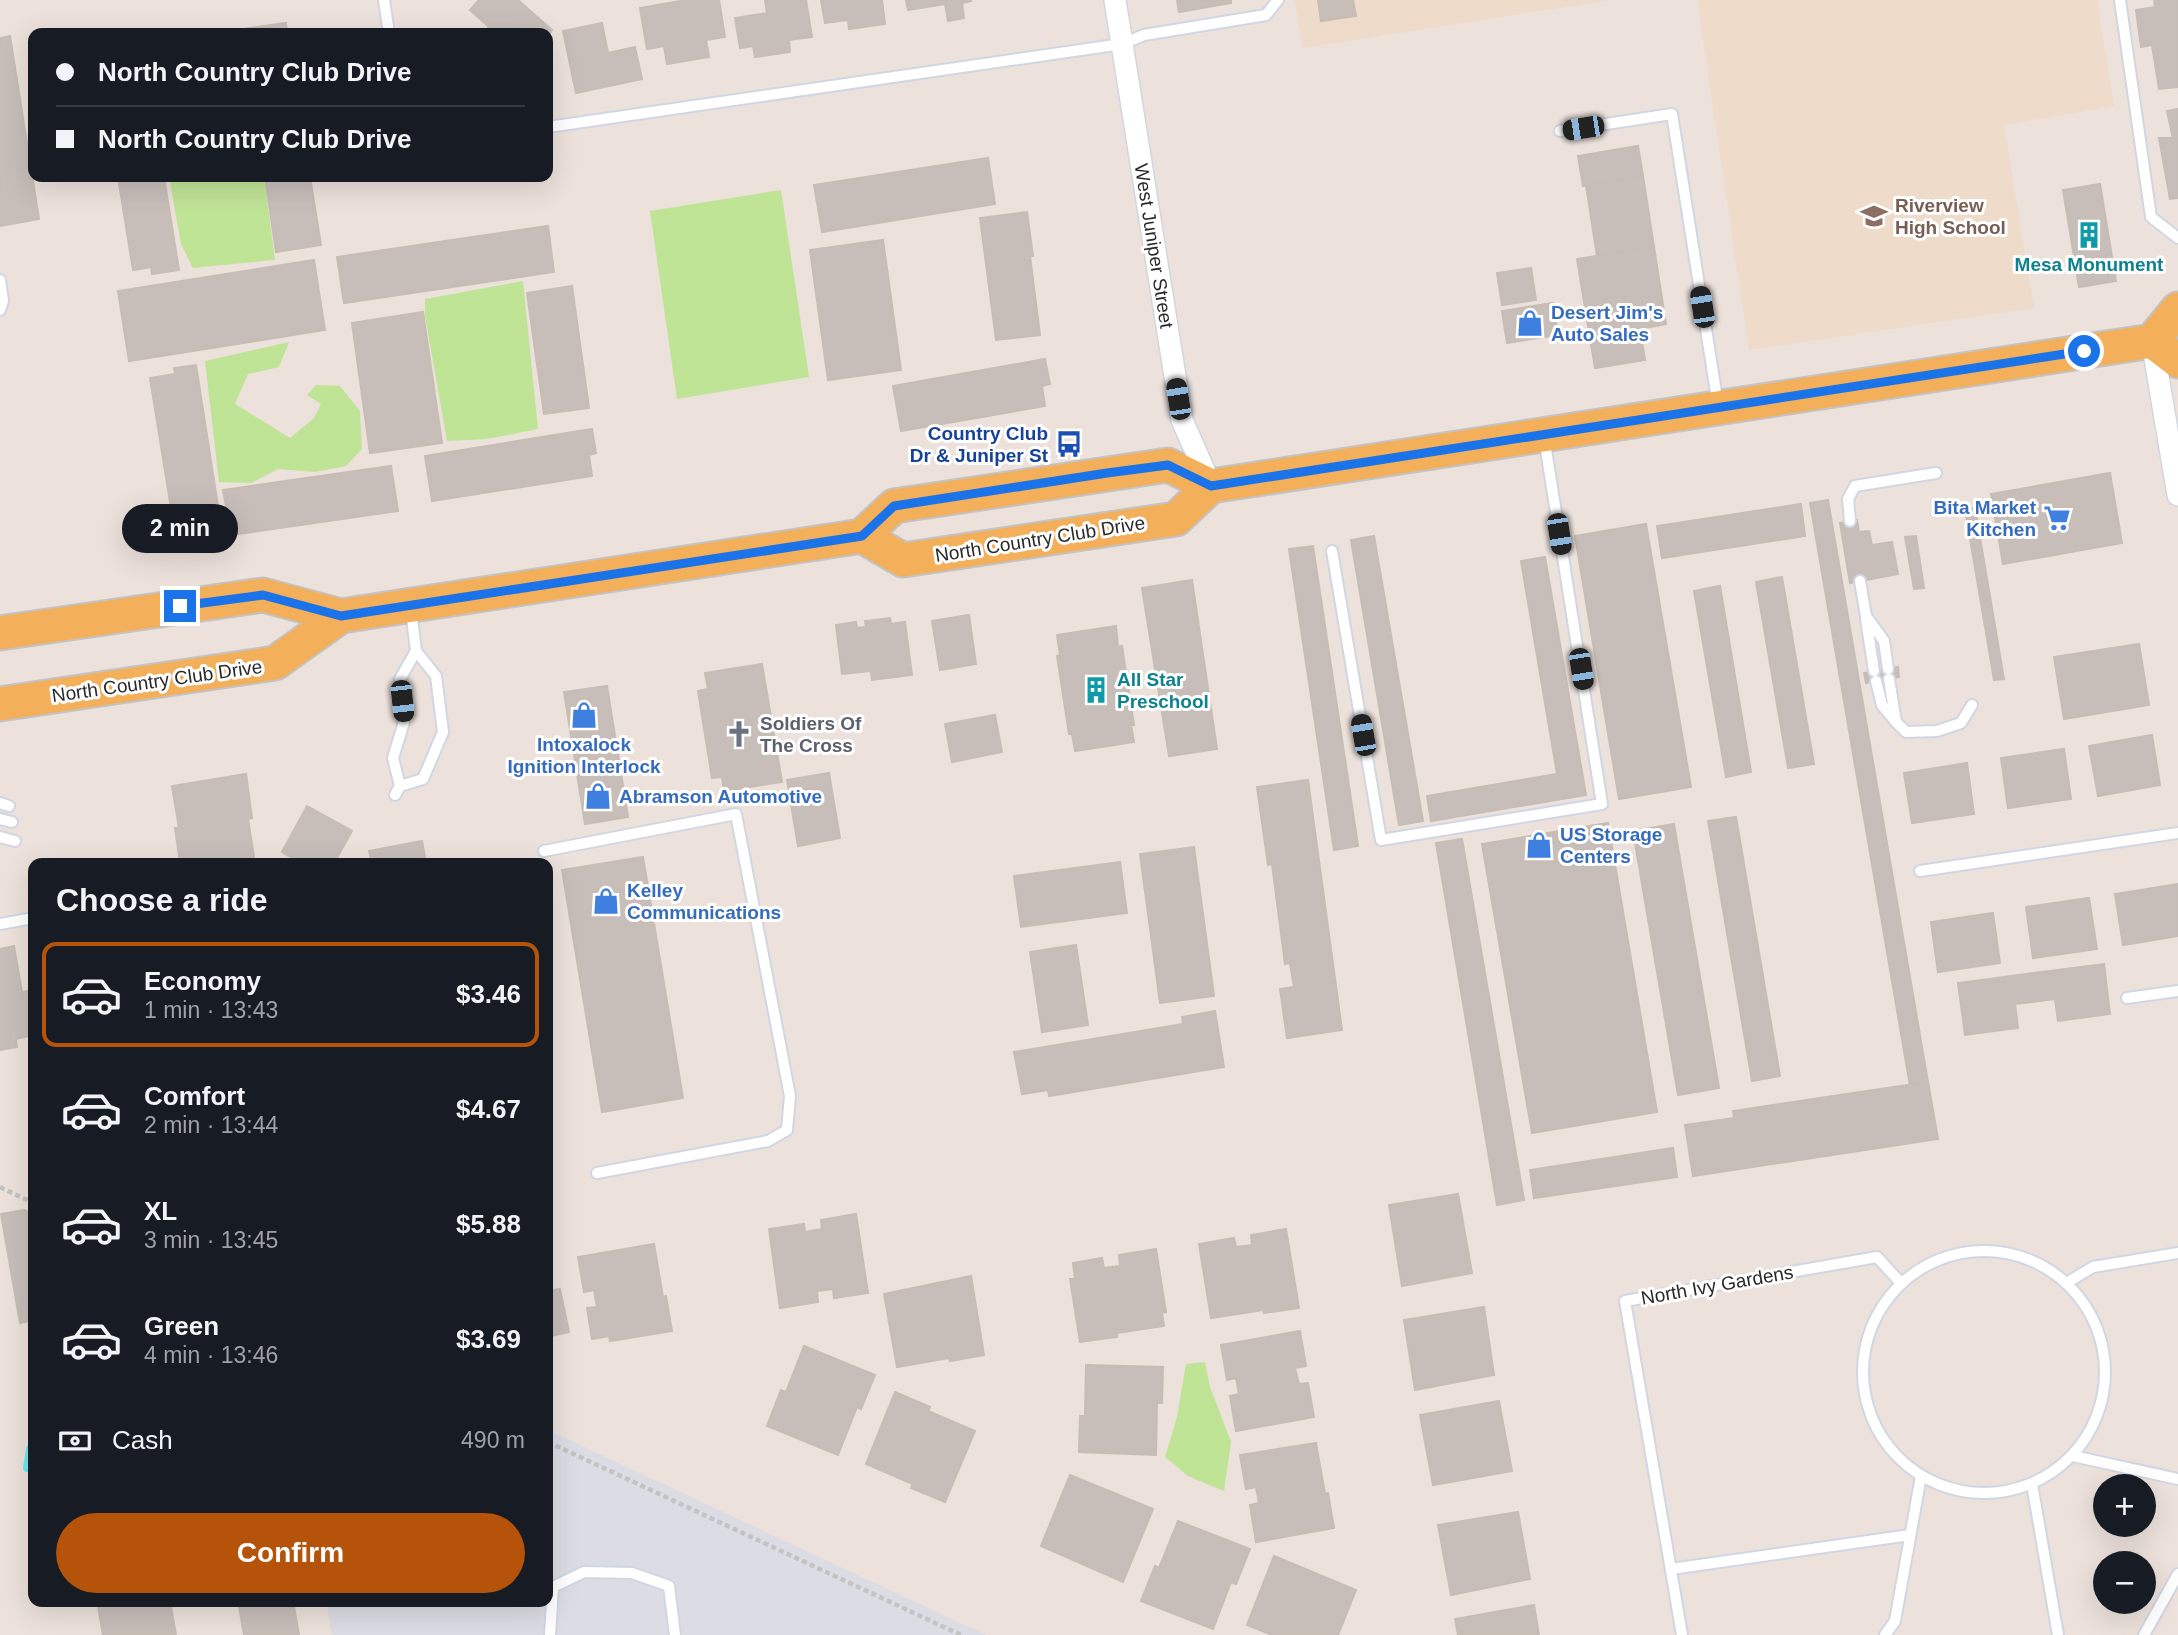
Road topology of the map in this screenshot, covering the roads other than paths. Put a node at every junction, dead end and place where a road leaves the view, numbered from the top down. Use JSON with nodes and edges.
{"nodes":[{"id":1,"x":384,"y":0,"type":"edge"},
{"id":2,"x":1115,"y":0,"type":"edge"},
{"id":3,"x":1278,"y":0,"type":"edge"},
{"id":4,"x":2120,"y":0,"type":"edge"},
{"id":5,"x":388,"y":28,"type":"edge"},
{"id":6,"x":1122,"y":44,"type":"junction"},
{"id":7,"x":553,"y":126,"type":"edge"},
{"id":8,"x":1560,"y":131,"type":"dead end"},
{"id":9,"x":2178,"y":238,"type":"edge"},
{"id":10,"x":0,"y":280,"type":"edge"},
{"id":11,"x":2178,"y":309,"type":"edge"},
{"id":12,"x":0,"y":310,"type":"edge"},
{"id":13,"x":2152,"y":341,"type":"junction"},
{"id":14,"x":2178,"y":361,"type":"edge"},
{"id":15,"x":1718,"y":407,"type":"junction"},
{"id":16,"x":1543,"y":434,"type":"junction"},
{"id":17,"x":1936,"y":472,"type":"dead end"},
{"id":18,"x":1211,"y":486,"type":"junction"},
{"id":19,"x":2178,"y":495,"type":"edge"},
{"id":20,"x":1850,"y":521,"type":"dead end"},
{"id":21,"x":862,"y":536,"type":"junction"},
{"id":22,"x":1332,"y":551,"type":"dead end"},
{"id":23,"x":1860,"y":581,"type":"dead end"},
{"id":24,"x":410,"y":605,"type":"junction"},
{"id":25,"x":341,"y":616,"type":"junction"},
{"id":26,"x":1866,"y":616,"type":"junction"},
{"id":27,"x":0,"y":633,"type":"edge"},
{"id":28,"x":416,"y":651,"type":"junction"},
{"id":29,"x":0,"y":704,"type":"edge"},
{"id":30,"x":1972,"y":705,"type":"dead end"},
{"id":31,"x":1896,"y":722,"type":"junction"},
{"id":32,"x":0,"y":819,"type":"edge"},
{"id":33,"x":12,"y":822,"type":"dead end"},
{"id":34,"x":2178,"y":833,"type":"edge"},
{"id":35,"x":0,"y":837,"type":"edge"},
{"id":36,"x":15,"y":841,"type":"dead end"},
{"id":37,"x":544,"y":851,"type":"dead end"},
{"id":38,"x":1920,"y":871,"type":"dead end"},
{"id":39,"x":28,"y":919,"type":"edge"},
{"id":40,"x":0,"y":924,"type":"edge"},
{"id":41,"x":2178,"y":991,"type":"edge"},
{"id":42,"x":2127,"y":998,"type":"dead end"},
{"id":43,"x":597,"y":1173,"type":"dead end"},
{"id":44,"x":2178,"y":1253,"type":"edge"},
{"id":45,"x":2068,"y":1282,"type":"junction"},
{"id":46,"x":1900,"y":1283,"type":"junction"},
{"id":47,"x":2073,"y":1456,"type":"junction"},
{"id":48,"x":1921,"y":1476,"type":"junction"},
{"id":49,"x":2178,"y":1479,"type":"edge"},
{"id":50,"x":2032,"y":1484,"type":"junction"},
{"id":51,"x":1910,"y":1535,"type":"junction"},
{"id":52,"x":1671,"y":1569,"type":"junction"},
{"id":53,"x":2178,"y":1574,"type":"edge"},
{"id":54,"x":553,"y":1587,"type":"edge"},
{"id":55,"x":552,"y":1607,"type":"edge"},
{"id":56,"x":550,"y":1635,"type":"edge"},
{"id":57,"x":675,"y":1635,"type":"edge"},
{"id":58,"x":1682,"y":1635,"type":"edge"},
{"id":59,"x":1885,"y":1635,"type":"edge"},
{"id":60,"x":2058,"y":1635,"type":"edge"},
{"id":61,"x":2144,"y":1635,"type":"edge"}],
"edges":[{"from":1,"to":5,"type":"lane"},
{"from":2,"to":6,"type":"street","name":"West Juniper Street"},
{"from":3,"to":6,"type":"lane"},
{"from":4,"to":9,"type":"lane"},
{"from":6,"to":7,"type":"lane"},
{"from":6,"to":18,"type":"street","name":"West Juniper Street"},
{"from":8,"to":15,"type":"lane"},
{"from":10,"to":12,"type":"lane"},
{"from":11,"to":13,"type":"main road"},
{"from":13,"to":14,"type":"main road"},
{"from":13,"to":15,"type":"main road"},
{"from":13,"to":19,"type":"street"},
{"from":15,"to":16,"type":"main road"},
{"from":16,"to":18,"type":"main road"},
{"from":16,"to":22,"type":"lane"},
{"from":17,"to":20,"type":"lane"},
{"from":18,"to":21,"type":"main road"},
{"from":18,"to":21,"type":"main road","name":"North Country Club Drive"},
{"from":21,"to":24,"type":"main road","name":"North Country Club Drive"},
{"from":23,"to":26,"type":"lane"},
{"from":24,"to":25,"type":"main road","name":"North Country Club Drive"},
{"from":24,"to":28,"type":"lane"},
{"from":25,"to":27,"type":"main road","name":"North Country Club Drive"},
{"from":25,"to":29,"type":"main road","name":"North Country Club Drive"},
{"from":26,"to":31,"type":"lane"},
{"from":26,"to":31,"type":"lane"},
{"from":28,"to":28,"type":"lane"},
{"from":30,"to":31,"type":"lane"},
{"from":32,"to":33,"type":"lane"},
{"from":34,"to":38,"type":"lane"},
{"from":35,"to":36,"type":"lane"},
{"from":37,"to":43,"type":"lane"},
{"from":39,"to":40,"type":"lane"},
{"from":41,"to":42,"type":"lane"},
{"from":44,"to":45,"type":"lane"},
{"from":45,"to":46,"type":"lane"},
{"from":45,"to":47,"type":"lane"},
{"from":46,"to":48,"type":"lane"},
{"from":46,"to":52,"type":"lane","name":"North Ivy Gardens"},
{"from":47,"to":49,"type":"lane"},
{"from":47,"to":50,"type":"lane"},
{"from":48,"to":50,"type":"lane"},
{"from":48,"to":51,"type":"lane"},
{"from":50,"to":60,"type":"lane"},
{"from":51,"to":52,"type":"lane"},
{"from":51,"to":59,"type":"lane"},
{"from":52,"to":58,"type":"lane","name":"North Ivy Gardens"},
{"from":53,"to":61,"type":"lane"},
{"from":54,"to":57,"type":"lane"},
{"from":55,"to":56,"type":"lane"}]}
